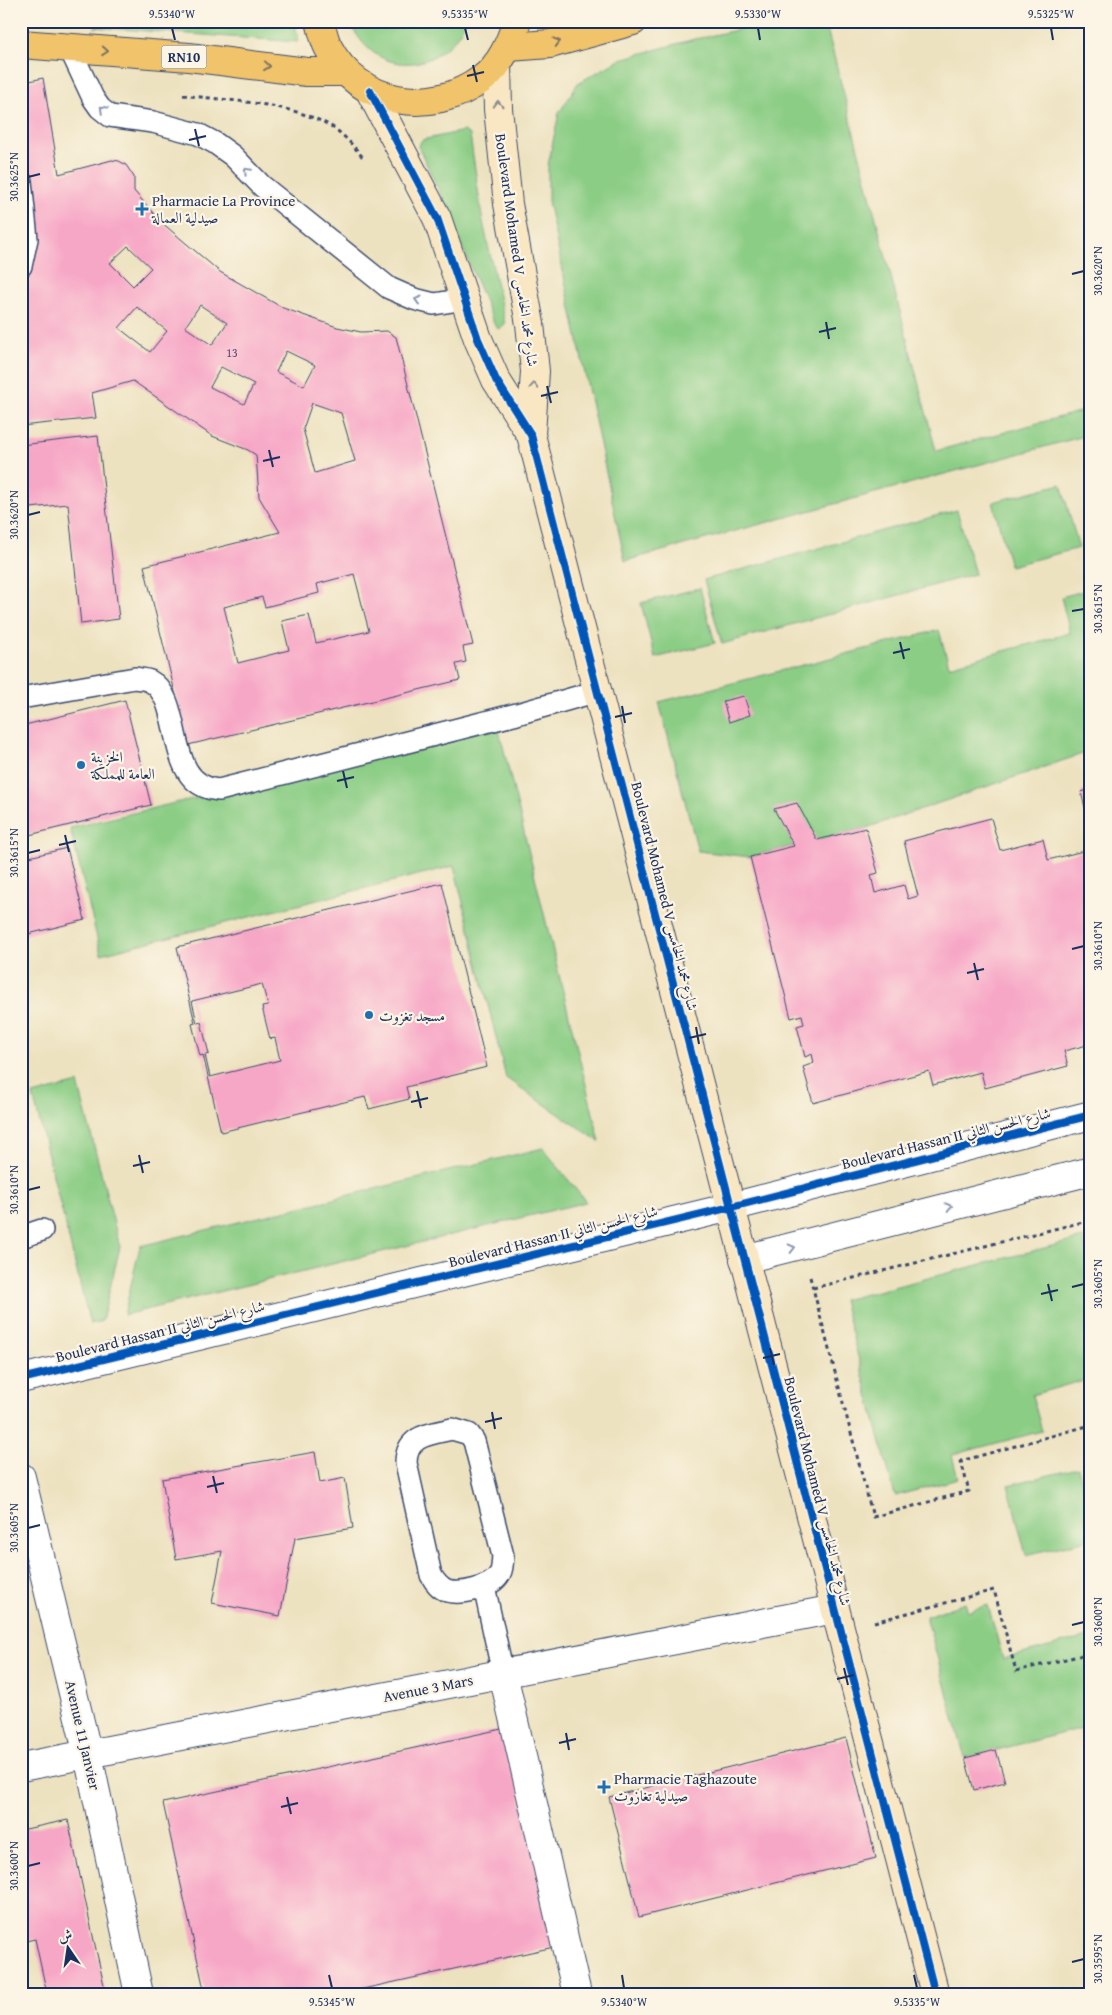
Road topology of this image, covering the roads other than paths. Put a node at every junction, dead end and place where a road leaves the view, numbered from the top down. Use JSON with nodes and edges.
{"nodes":[{"id":1,"x":320,"y":21,"type":"edge"},
{"id":2,"x":517,"y":21,"type":"edge"},
{"id":3,"x":633,"y":21,"type":"edge"},
{"id":4,"x":21,"y":44,"type":"edge"},
{"id":5,"x":70,"y":48,"type":"junction"},
{"id":6,"x":503,"y":56,"type":"junction"},
{"id":7,"x":346,"y":72,"type":"junction"},
{"id":8,"x":370,"y":90,"type":"junction"},
{"id":9,"x":21,"y":181,"type":"edge"},
{"id":10,"x":21,"y":266,"type":"edge"},
{"id":11,"x":465,"y":299,"type":"junction"},
{"id":12,"x":531,"y":435,"type":"junction"},
{"id":13,"x":598,"y":691,"type":"junction"},
{"id":14,"x":21,"y":698,"type":"edge"},
{"id":15,"x":1091,"y":1115,"type":"edge"},
{"id":16,"x":1091,"y":1171,"type":"edge"},
{"id":17,"x":731,"y":1207,"type":"junction"},
{"id":18,"x":42,"y":1230,"type":"dead end"},
{"id":19,"x":21,"y":1237,"type":"edge"},
{"id":20,"x":744,"y":1259,"type":"junction"},
{"id":21,"x":21,"y":1379,"type":"edge"},
{"id":22,"x":21,"y":1477,"type":"edge"},
{"id":23,"x":484,"y":1586,"type":"junction"},
{"id":24,"x":838,"y":1620,"type":"junction"},
{"id":25,"x":503,"y":1674,"type":"junction"},
{"id":26,"x":88,"y":1754,"type":"junction"},
{"id":27,"x":21,"y":1767,"type":"edge"},
{"id":28,"x":139,"y":1994,"type":"edge"},
{"id":29,"x":575,"y":1994,"type":"edge"},
{"id":30,"x":935,"y":1994,"type":"edge"}],
"edges":[{"from":1,"to":7,"type":"main road"},
{"from":2,"to":6,"type":"main road"},
{"from":6,"to":3,"type":"main road","one_way":true},
{"from":4,"to":5,"type":"main road","number":"RN10"},
{"from":5,"to":7,"type":"main road","number":"RN10","one_way":true},
{"from":11,"to":5,"type":"lane","one_way":true},
{"from":6,"to":8,"type":"main road"},
{"from":12,"to":6,"type":"street","name":"Boulevard Mohamed V شارع محمد الخامس","one_way":true},
{"from":7,"to":8,"type":"main road"},
{"from":8,"to":11,"type":"street","name":"Boulevard Mohamed V شارع محمد الخامس"},
{"from":9,"to":10,"type":"lane"},
{"from":11,"to":12,"type":"street","name":"Boulevard Mohamed V شارع محمد الخامس"},
{"from":12,"to":13,"type":"street","name":"Boulevard Mohamed V شارع محمد الخامس"},
{"from":13,"to":14,"type":"lane"},
{"from":13,"to":17,"type":"street","name":"Boulevard Mohamed V شارع محمد الخامس"},
{"from":15,"to":17,"type":"street","name":"Boulevard Hassan II شارع الحسن الثاني"},
{"from":20,"to":16,"type":"street","one_way":true},
{"from":17,"to":20,"type":"street","name":"Boulevard Mohamed V شارع محمد الخامس"},
{"from":17,"to":21,"type":"street","name":"Boulevard Hassan II شارع الحسن الثاني"},
{"from":18,"to":19,"type":"lane"},
{"from":20,"to":24,"type":"street","name":"Boulevard Mohamed V شارع محمد الخامس"},
{"from":22,"to":26,"type":"street","name":"Avenue 11 Janvier"},
{"from":23,"to":23,"type":"lane"},
{"from":23,"to":25,"type":"lane"},
{"from":24,"to":25,"type":"street","name":"Avenue 3 Mars"},
{"from":24,"to":30,"type":"street","name":"Boulevard Mohamed V شارع محمد الخامس"},
{"from":25,"to":26,"type":"street","name":"Avenue 3 Mars"},
{"from":25,"to":29,"type":"street"},
{"from":26,"to":27,"type":"street","name":"Avenue 3 Mars"},
{"from":26,"to":28,"type":"street","name":"Avenue 11 Janvier"}]}
